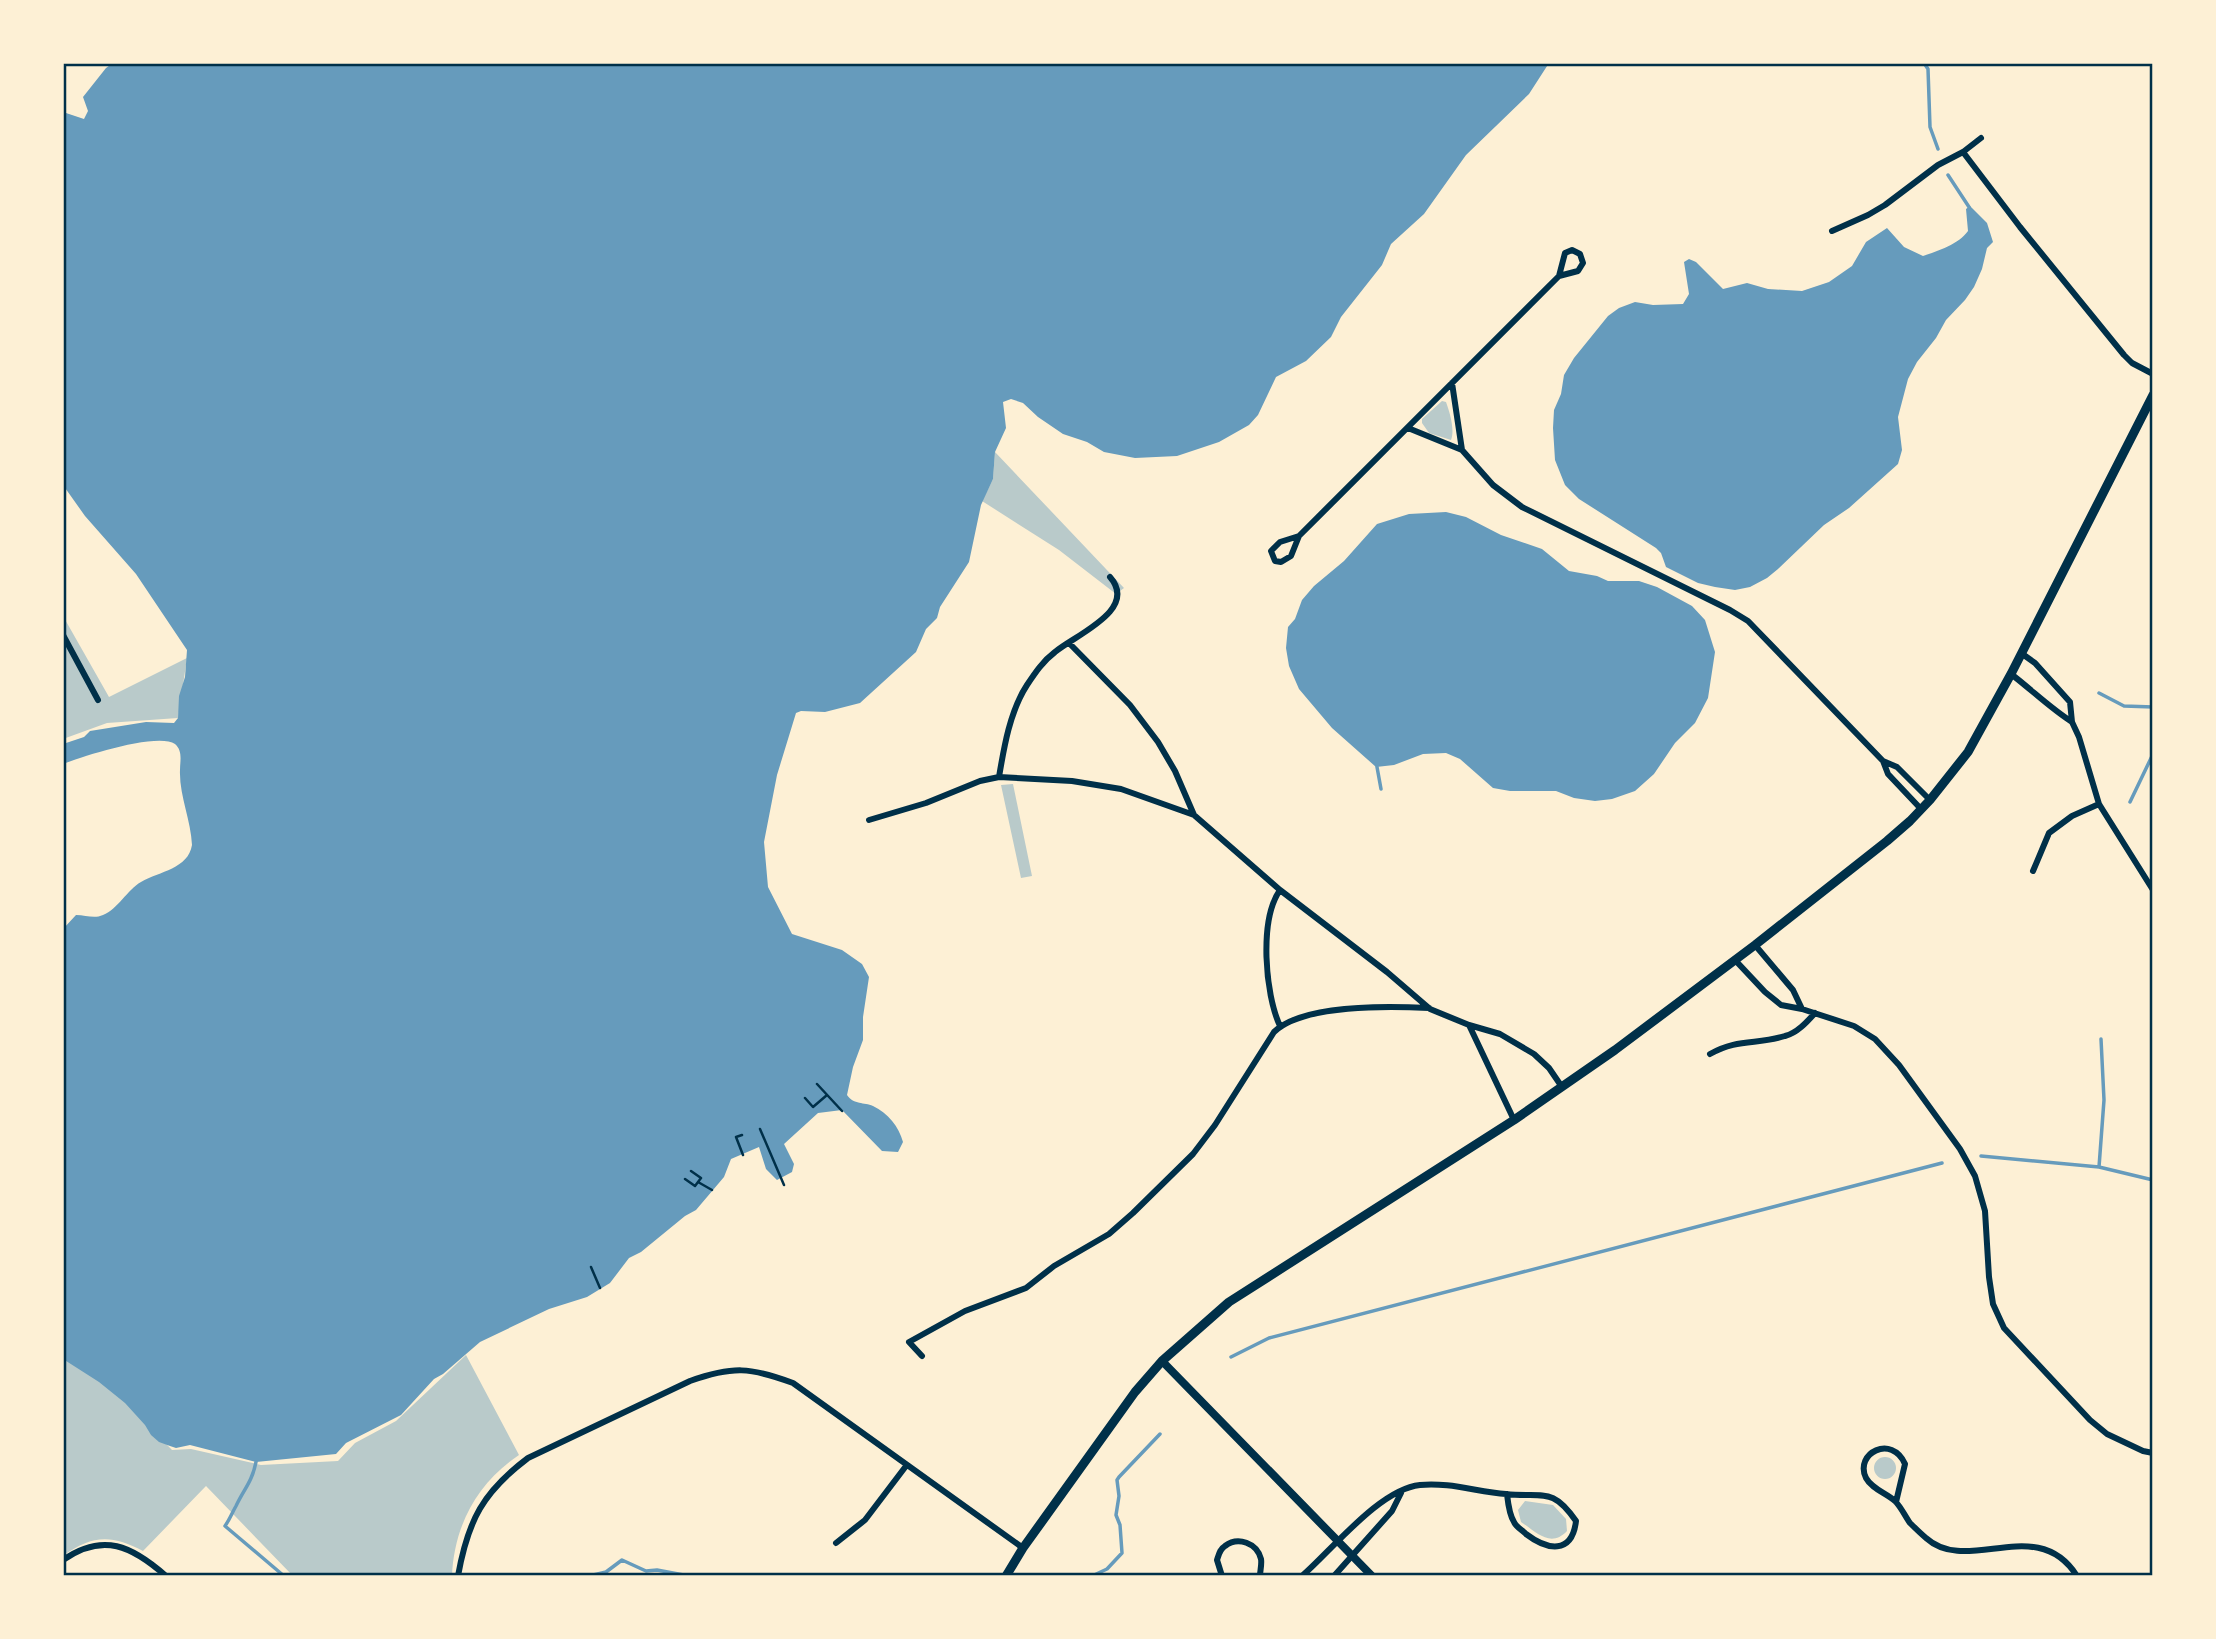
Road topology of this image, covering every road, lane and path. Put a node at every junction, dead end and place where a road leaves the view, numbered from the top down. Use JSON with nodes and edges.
{"nodes":[{"id":1,"x":1981,"y":138,"type":"dead end"},
{"id":2,"x":1963,"y":152,"type":"junction"},
{"id":3,"x":1832,"y":231,"type":"dead end"},
{"id":4,"x":1559,"y":276,"type":"junction"},
{"id":5,"x":2153,"y":374,"type":"edge"},
{"id":6,"x":1452,"y":383,"type":"junction"},
{"id":7,"x":2153,"y":395,"type":"edge"},
{"id":8,"x":1408,"y":428,"type":"junction"},
{"id":9,"x":1462,"y":450,"type":"junction"},
{"id":10,"x":1299,"y":536,"type":"junction"},
{"id":11,"x":1110,"y":577,"type":"dead end"},
{"id":12,"x":63,"y":635,"type":"edge"},
{"id":13,"x":1069,"y":643,"type":"junction"},
{"id":14,"x":2021,"y":653,"type":"junction"},
{"id":15,"x":2011,"y":674,"type":"junction"},
{"id":16,"x":98,"y":700,"type":"dead end"},
{"id":17,"x":2072,"y":722,"type":"junction"},
{"id":18,"x":1883,"y":761,"type":"junction"},
{"id":19,"x":999,"y":777,"type":"junction"},
{"id":20,"x":1930,"y":800,"type":"junction"},
{"id":21,"x":2099,"y":804,"type":"junction"},
{"id":22,"x":1921,"y":809,"type":"junction"},
{"id":23,"x":1194,"y":815,"type":"junction"},
{"id":24,"x":869,"y":820,"type":"dead end"},
{"id":25,"x":2033,"y":871,"type":"dead end"},
{"id":26,"x":1280,"y":890,"type":"junction"},
{"id":27,"x":2153,"y":890,"type":"edge"},
{"id":28,"x":1755,"y":945,"type":"junction"},
{"id":29,"x":1735,"y":960,"type":"junction"},
{"id":30,"x":1430,"y":1009,"type":"junction"},
{"id":31,"x":1802,"y":1009,"type":"junction"},
{"id":32,"x":1815,"y":1013,"type":"junction"},
{"id":33,"x":1469,"y":1025,"type":"junction"},
{"id":34,"x":1280,"y":1026,"type":"junction"},
{"id":35,"x":1710,"y":1054,"type":"dead end"},
{"id":36,"x":817,"y":1084,"type":"dead end"},
{"id":37,"x":1562,"y":1087,"type":"junction"},
{"id":38,"x":827,"y":1095,"type":"junction"},
{"id":39,"x":805,"y":1098,"type":"dead end"},
{"id":40,"x":842,"y":1111,"type":"dead end"},
{"id":41,"x":1514,"y":1120,"type":"junction"},
{"id":42,"x":760,"y":1129,"type":"dead end"},
{"id":43,"x":742,"y":1135,"type":"dead end"},
{"id":44,"x":743,"y":1154,"type":"dead end"},
{"id":45,"x":691,"y":1171,"type":"dead end"},
{"id":46,"x":685,"y":1179,"type":"dead end"},
{"id":47,"x":698,"y":1182,"type":"junction"},
{"id":48,"x":784,"y":1185,"type":"dead end"},
{"id":49,"x":712,"y":1190,"type":"dead end"},
{"id":50,"x":591,"y":1267,"type":"dead end"},
{"id":51,"x":600,"y":1288,"type":"dead end"},
{"id":52,"x":922,"y":1356,"type":"dead end"},
{"id":53,"x":1162,"y":1362,"type":"junction"},
{"id":54,"x":2153,"y":1452,"type":"edge"},
{"id":55,"x":906,"y":1466,"type":"junction"},
{"id":56,"x":1402,"y":1492,"type":"junction"},
{"id":57,"x":1507,"y":1494,"type":"junction"},
{"id":58,"x":1896,"y":1502,"type":"junction"},
{"id":59,"x":1338,"y":1542,"type":"junction"},
{"id":60,"x":836,"y":1543,"type":"dead end"},
{"id":61,"x":1023,"y":1548,"type":"junction"},
{"id":62,"x":1352,"y":1557,"type":"junction"},
{"id":63,"x":63,"y":1560,"type":"edge"},
{"id":64,"x":166,"y":1576,"type":"edge"},
{"id":65,"x":458,"y":1576,"type":"edge"},
{"id":66,"x":1006,"y":1576,"type":"edge"},
{"id":67,"x":1222,"y":1576,"type":"edge"},
{"id":68,"x":1260,"y":1576,"type":"edge"},
{"id":69,"x":1302,"y":1576,"type":"edge"},
{"id":70,"x":1334,"y":1576,"type":"edge"},
{"id":71,"x":1372,"y":1576,"type":"edge"},
{"id":72,"x":2077,"y":1576,"type":"edge"}],
"edges":[{"from":1,"to":2,"type":"street"},
{"from":2,"to":3,"type":"street"},
{"from":2,"to":5,"type":"street"},
{"from":4,"to":4,"type":"street"},
{"from":4,"to":6,"type":"street"},
{"from":6,"to":8,"type":"street"},
{"from":6,"to":9,"type":"street"},
{"from":7,"to":14,"type":"main road"},
{"from":8,"to":9,"type":"street"},
{"from":8,"to":10,"type":"street"},
{"from":9,"to":18,"type":"street"},
{"from":10,"to":10,"type":"street"},
{"from":11,"to":13,"type":"street"},
{"from":12,"to":16,"type":"street"},
{"from":13,"to":19,"type":"street"},
{"from":13,"to":23,"type":"street"},
{"from":14,"to":15,"type":"main road"},
{"from":14,"to":17,"type":"street"},
{"from":15,"to":17,"type":"street"},
{"from":15,"to":20,"type":"main road"},
{"from":17,"to":21,"type":"street"},
{"from":18,"to":20,"type":"street"},
{"from":18,"to":22,"type":"street"},
{"from":19,"to":23,"type":"street"},
{"from":19,"to":24,"type":"street"},
{"from":20,"to":22,"type":"main road"},
{"from":21,"to":25,"type":"street"},
{"from":21,"to":27,"type":"street"},
{"from":22,"to":28,"type":"main road"},
{"from":23,"to":26,"type":"street"},
{"from":26,"to":30,"type":"street"},
{"from":26,"to":34,"type":"street"},
{"from":28,"to":29,"type":"main road"},
{"from":28,"to":31,"type":"street"},
{"from":29,"to":31,"type":"street"},
{"from":29,"to":37,"type":"main road"},
{"from":30,"to":33,"type":"street"},
{"from":30,"to":34,"type":"street"},
{"from":31,"to":32,"type":"street"},
{"from":32,"to":35,"type":"street"},
{"from":32,"to":54,"type":"street"},
{"from":33,"to":37,"type":"street"},
{"from":33,"to":41,"type":"street"},
{"from":34,"to":52,"type":"street"},
{"from":36,"to":38,"type":"path"},
{"from":37,"to":41,"type":"main road"},
{"from":38,"to":39,"type":"path"},
{"from":38,"to":40,"type":"path"},
{"from":41,"to":53,"type":"main road"},
{"from":42,"to":48,"type":"path"},
{"from":43,"to":44,"type":"path"},
{"from":45,"to":47,"type":"path"},
{"from":46,"to":47,"type":"path"},
{"from":47,"to":49,"type":"path"},
{"from":50,"to":51,"type":"path"},
{"from":53,"to":59,"type":"street"},
{"from":53,"to":61,"type":"main road"},
{"from":55,"to":60,"type":"street"},
{"from":55,"to":61,"type":"street"},
{"from":55,"to":65,"type":"street"},
{"from":56,"to":57,"type":"street"},
{"from":56,"to":59,"type":"street"},
{"from":56,"to":62,"type":"street"},
{"from":57,"to":57,"type":"street"},
{"from":58,"to":58,"type":"street"},
{"from":58,"to":72,"type":"street"},
{"from":59,"to":62,"type":"street"},
{"from":59,"to":69,"type":"street"},
{"from":61,"to":66,"type":"main road"},
{"from":62,"to":70,"type":"street"},
{"from":62,"to":71,"type":"street"},
{"from":63,"to":64,"type":"street"},
{"from":67,"to":68,"type":"street"}]}
